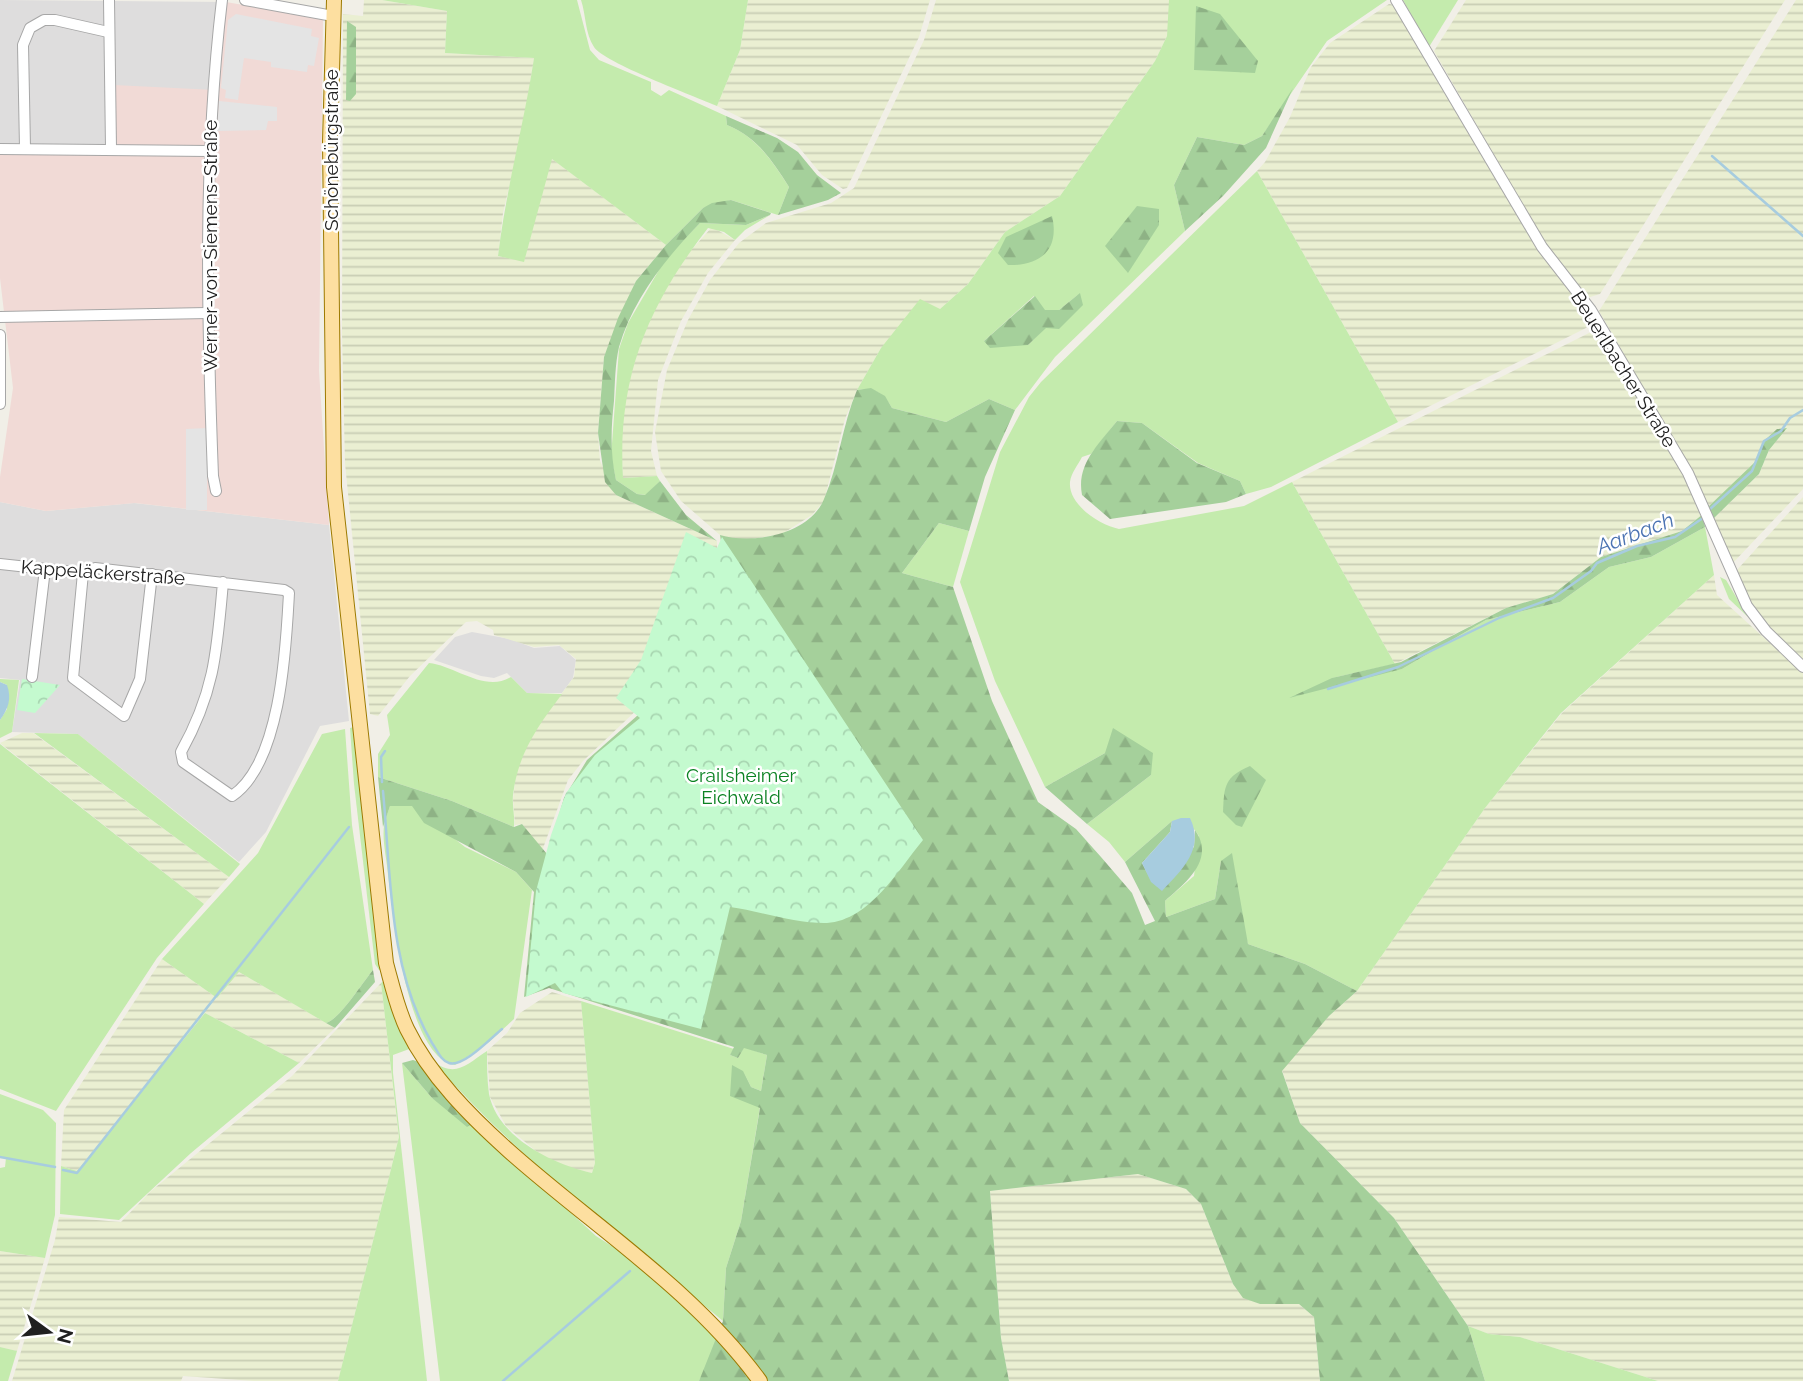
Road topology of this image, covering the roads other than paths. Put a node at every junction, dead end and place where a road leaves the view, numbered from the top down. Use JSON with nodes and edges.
{"nodes":[{"id":1,"x":109,"y":0,"type":"edge"},
{"id":2,"x":222,"y":0,"type":"edge"},
{"id":3,"x":246,"y":0,"type":"edge"},
{"id":4,"x":334,"y":0,"type":"edge"},
{"id":5,"x":1396,"y":0,"type":"edge"},
{"id":6,"x":333,"y":16,"type":"junction"},
{"id":7,"x":108,"y":32,"type":"junction"},
{"id":8,"x":26,"y":148,"type":"junction"},
{"id":9,"x":111,"y":148,"type":"junction"},
{"id":10,"x":0,"y":149,"type":"edge"},
{"id":11,"x":209,"y":151,"type":"junction"},
{"id":12,"x":207,"y":313,"type":"junction"},
{"id":13,"x":0,"y":317,"type":"edge"},
{"id":14,"x":0,"y":335,"type":"edge"},
{"id":15,"x":0,"y":404,"type":"edge"},
{"id":16,"x":216,"y":491,"type":"dead end"},
{"id":17,"x":0,"y":564,"type":"edge"},
{"id":18,"x":45,"y":569,"type":"junction"},
{"id":19,"x":83,"y":573,"type":"junction"},
{"id":20,"x":152,"y":574,"type":"junction"},
{"id":21,"x":223,"y":582,"type":"junction"},
{"id":22,"x":1803,"y":667,"type":"edge"},
{"id":23,"x":32,"y":677,"type":"dead end"},
{"id":24,"x":760,"y":1381,"type":"edge"}],
"edges":[{"from":1,"to":7,"type":"street"},
{"from":2,"to":11,"type":"street","name":"Werner-von-Siemens-Straße"},
{"from":3,"to":6,"type":"street"},
{"from":4,"to":6,"type":"main road","name":"Schönebürgstraße"},
{"from":5,"to":22,"type":"street","name":"Beuerlbacher Straße"},
{"from":6,"to":24,"type":"main road","name":"Schönebürgstraße"},
{"from":7,"to":8,"type":"street"},
{"from":7,"to":9,"type":"street"},
{"from":8,"to":9,"type":"street"},
{"from":8,"to":10,"type":"street"},
{"from":9,"to":11,"type":"street"},
{"from":11,"to":12,"type":"street","name":"Werner-von-Siemens-Straße"},
{"from":12,"to":13,"type":"street"},
{"from":12,"to":16,"type":"street","name":"Werner-von-Siemens-Straße"},
{"from":14,"to":15,"type":"street"},
{"from":17,"to":18,"type":"street","name":"Kappeläckerstraße"},
{"from":18,"to":19,"type":"street","name":"Kappeläckerstraße"},
{"from":18,"to":23,"type":"street"},
{"from":19,"to":20,"type":"street","name":"Kappeläckerstraße"},
{"from":19,"to":20,"type":"street"},
{"from":20,"to":21,"type":"street","name":"Kappeläckerstraße"},
{"from":21,"to":21,"type":"street","name":"Kappeläckerstraße"}]}
